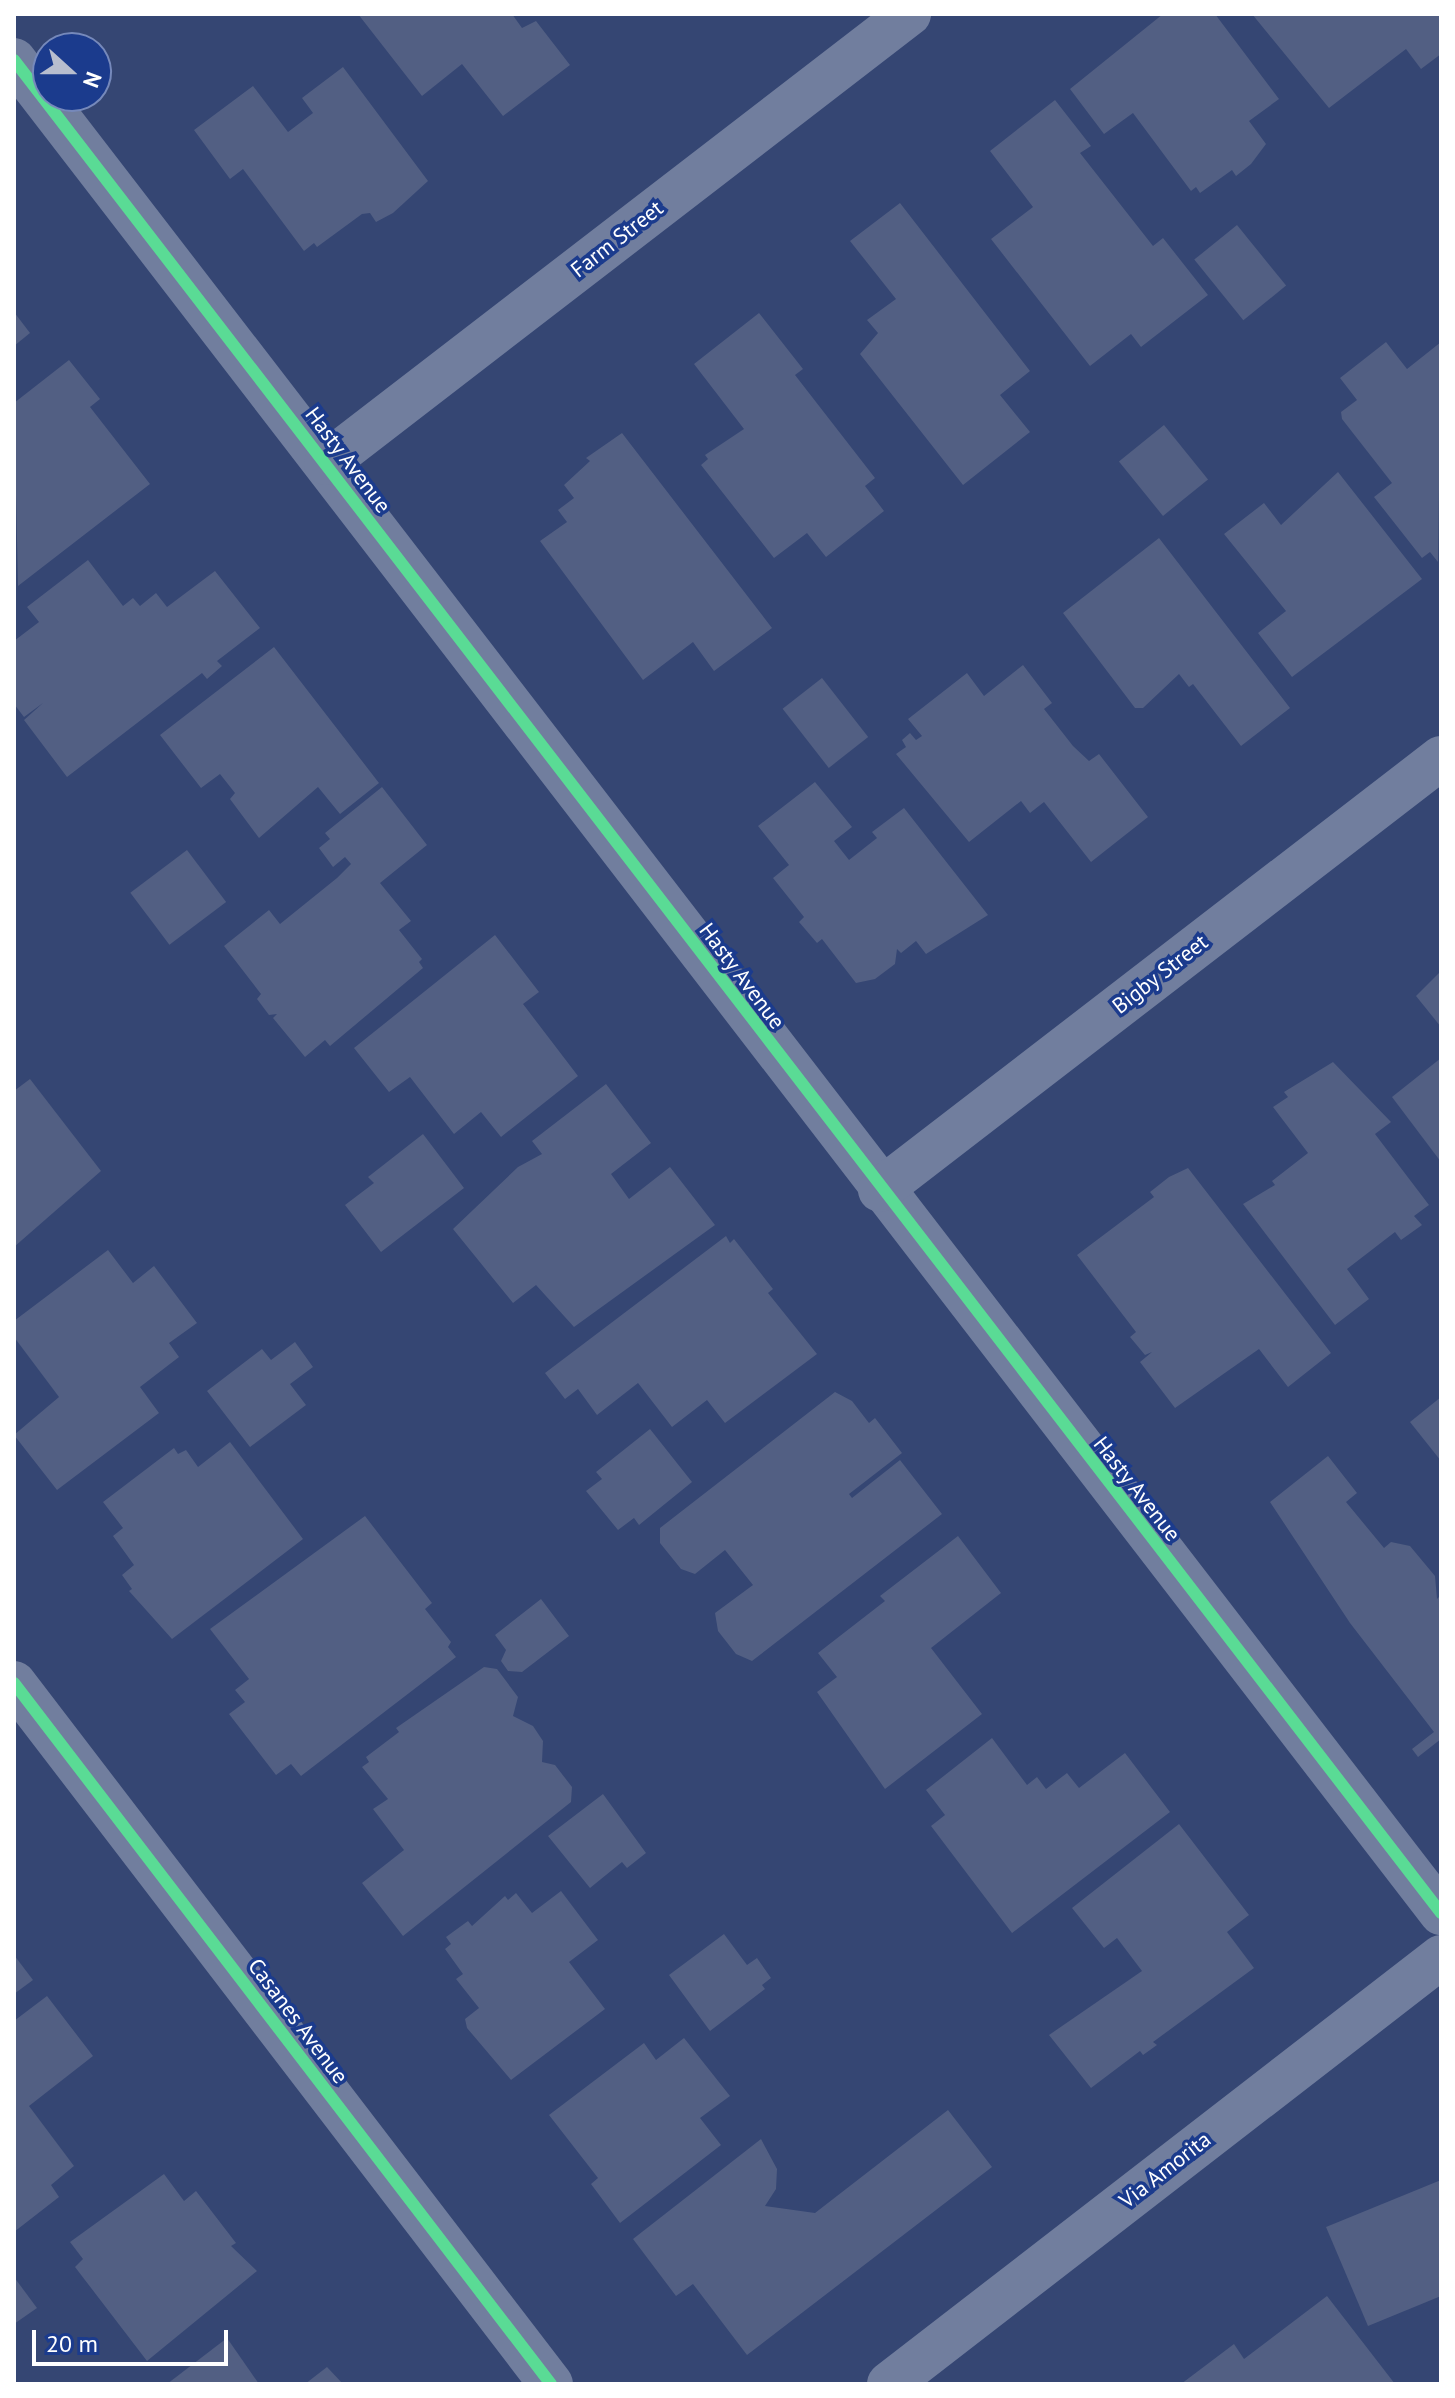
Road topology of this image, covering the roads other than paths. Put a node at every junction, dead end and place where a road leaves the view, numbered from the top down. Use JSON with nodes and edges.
{"nodes":[{"id":1,"x":909,"y":14,"type":"edge"},
{"id":2,"x":14,"y":60,"type":"edge"},
{"id":3,"x":326,"y":463,"type":"junction"},
{"id":4,"x":1441,"y":758,"type":"edge"},
{"id":5,"x":880,"y":1190,"type":"junction"},
{"id":6,"x":14,"y":1683,"type":"edge"},
{"id":7,"x":1441,"y":1913,"type":"edge"},
{"id":8,"x":1441,"y":1957,"type":"edge"},
{"id":9,"x":551,"y":2384,"type":"edge"},
{"id":10,"x":889,"y":2384,"type":"edge"}],
"edges":[{"from":1,"to":3,"type":"street","name":"Farm Street"},
{"from":2,"to":3,"type":"street","name":"Hasty Avenue"},
{"from":3,"to":5,"type":"street","name":"Hasty Avenue"},
{"from":4,"to":5,"type":"street","name":"Bigby Street"},
{"from":5,"to":7,"type":"street","name":"Hasty Avenue"},
{"from":6,"to":9,"type":"street","name":"Casanes Avenue"},
{"from":8,"to":10,"type":"street","name":"Via Amorita"}]}
